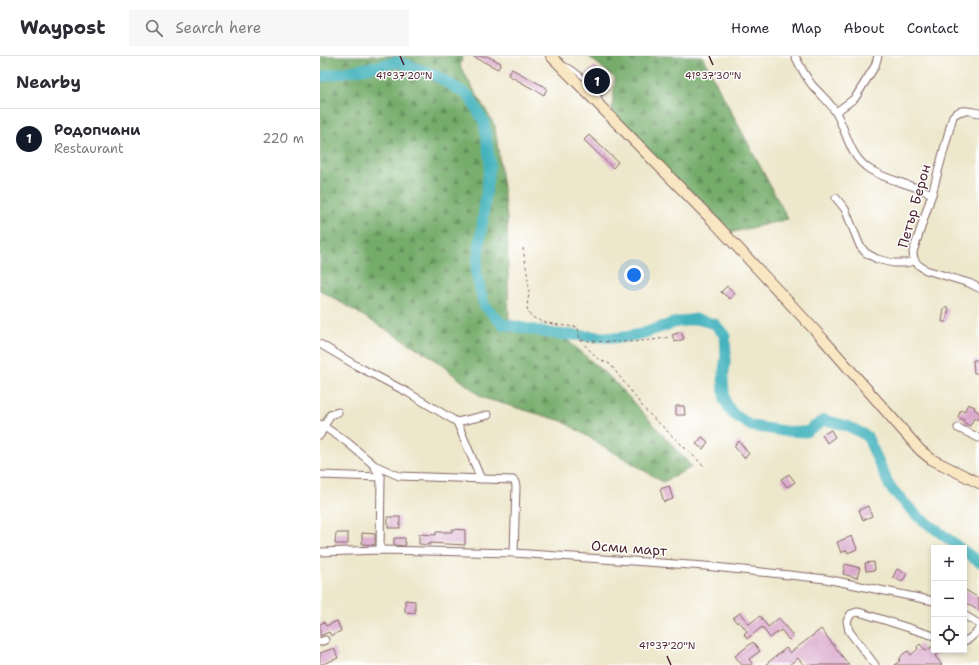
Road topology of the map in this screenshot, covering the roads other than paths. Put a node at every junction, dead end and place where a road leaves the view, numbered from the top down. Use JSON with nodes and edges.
{"nodes":[{"id":1,"x":795,"y":56,"type":"edge"},
{"id":2,"x":878,"y":56,"type":"edge"},
{"id":3,"x":554,"y":58,"type":"edge"},
{"id":4,"x":836,"y":112,"type":"junction"},
{"id":5,"x":979,"y":113,"type":"edge"},
{"id":6,"x":932,"y":194,"type":"junction"},
{"id":7,"x":836,"y":198,"type":"dead end"},
{"id":8,"x":914,"y":261,"type":"junction"},
{"id":9,"x":979,"y":288,"type":"edge"},
{"id":10,"x":320,"y":344,"type":"edge"},
{"id":11,"x":338,"y":412,"type":"dead end"},
{"id":12,"x":488,"y":415,"type":"dead end"},
{"id":13,"x":458,"y":422,"type":"junction"},
{"id":14,"x":322,"y":425,"type":"edge"},
{"id":15,"x":958,"y":428,"type":"dead end"},
{"id":16,"x":320,"y":435,"type":"edge"},
{"id":17,"x":979,"y":438,"type":"edge"},
{"id":18,"x":374,"y":466,"type":"junction"},
{"id":19,"x":320,"y":475,"type":"edge"},
{"id":20,"x":381,"y":477,"type":"junction"},
{"id":21,"x":481,"y":479,"type":"junction"},
{"id":22,"x":979,"y":483,"type":"edge"},
{"id":23,"x":380,"y":550,"type":"junction"},
{"id":24,"x":320,"y":552,"type":"edge"},
{"id":25,"x":514,"y":553,"type":"junction"},
{"id":26,"x":931,"y":600,"type":"edge"},
{"id":27,"x":967,"y":617,"type":"edge"},
{"id":28,"x":979,"y":624,"type":"edge"},
{"id":29,"x":979,"y":630,"type":"edge"},
{"id":30,"x":931,"y":635,"type":"edge"},
{"id":31,"x":967,"y":640,"type":"edge"},
{"id":32,"x":875,"y":665,"type":"edge"}],
"edges":[{"from":1,"to":4,"type":"street"},
{"from":2,"to":4,"type":"street"},
{"from":3,"to":22,"type":"street"},
{"from":4,"to":6,"type":"street"},
{"from":5,"to":6,"type":"street","name":"Петър Берон"},
{"from":6,"to":8,"type":"street","name":"Петър Берон"},
{"from":7,"to":8,"type":"street"},
{"from":8,"to":9,"type":"street","name":"Петър Берон"},
{"from":10,"to":13,"type":"street"},
{"from":11,"to":14,"type":"street"},
{"from":12,"to":13,"type":"street"},
{"from":13,"to":21,"type":"street"},
{"from":14,"to":16,"type":"street"},
{"from":14,"to":18,"type":"street"},
{"from":15,"to":17,"type":"street"},
{"from":18,"to":20,"type":"street"},
{"from":18,"to":21,"type":"street"},
{"from":19,"to":20,"type":"street"},
{"from":20,"to":23,"type":"street"},
{"from":21,"to":25,"type":"street"},
{"from":23,"to":24,"type":"street","name":"Осми март"},
{"from":23,"to":25,"type":"street","name":"Осми март"},
{"from":25,"to":26,"type":"street","name":"Осми март"},
{"from":27,"to":28,"type":"street"},
{"from":29,"to":31,"type":"street"},
{"from":30,"to":32,"type":"street"}]}
